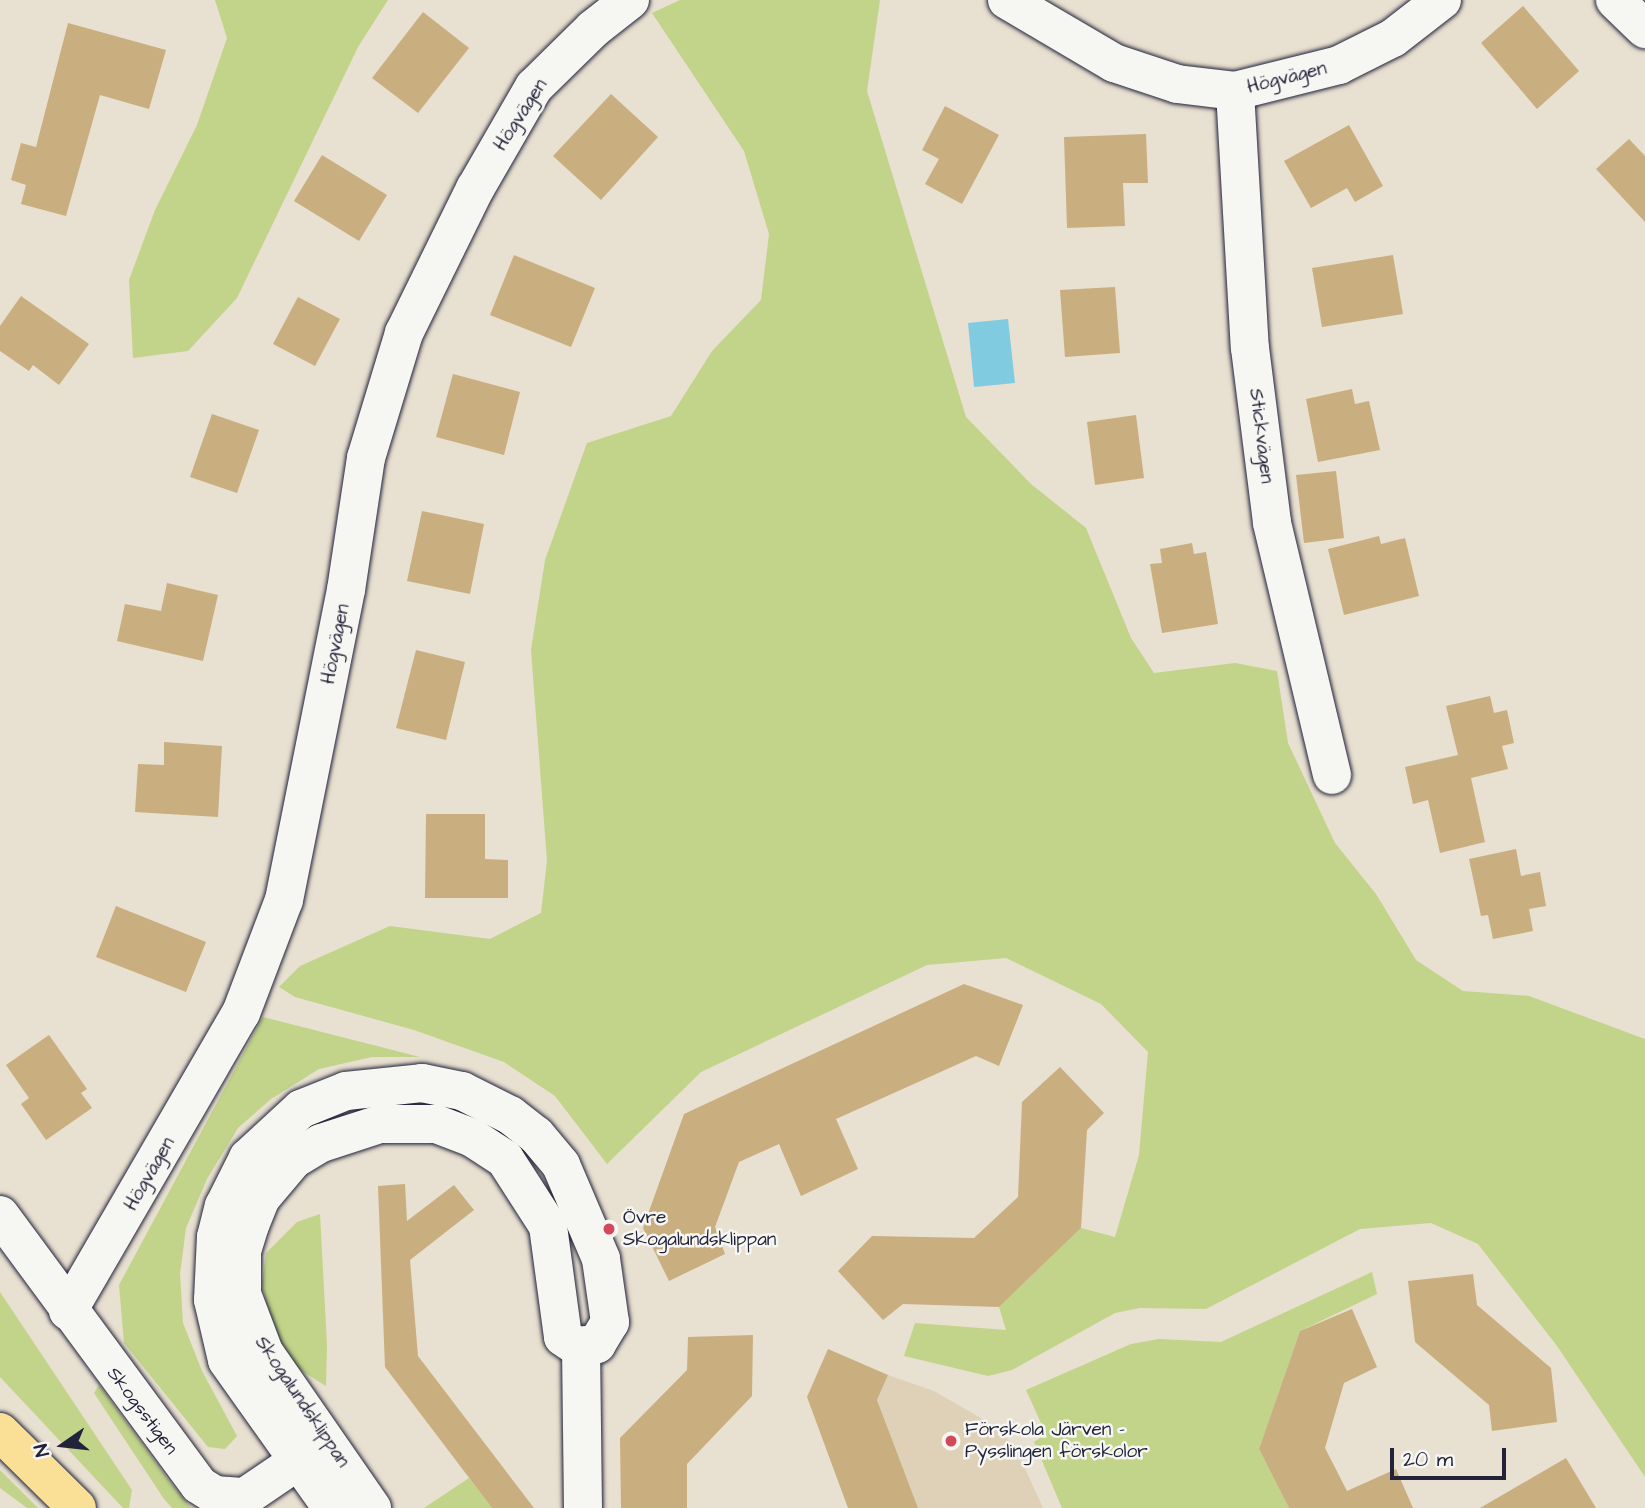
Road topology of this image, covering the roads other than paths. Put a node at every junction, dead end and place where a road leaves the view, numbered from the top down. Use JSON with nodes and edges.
{"nodes":[{"id":1,"x":630,"y":0,"type":"edge"},
{"id":2,"x":1007,"y":0,"type":"edge"},
{"id":3,"x":1442,"y":0,"type":"edge"},
{"id":4,"x":1615,"y":0,"type":"edge"},
{"id":5,"x":1645,"y":29,"type":"edge"},
{"id":6,"x":1235,"y":91,"type":"junction"},
{"id":7,"x":1332,"y":775,"type":"dead end"},
{"id":8,"x":0,"y":1215,"type":"edge"},
{"id":9,"x":68,"y":1311,"type":"junction"},
{"id":10,"x":581,"y":1346,"type":"junction"},
{"id":11,"x":0,"y":1432,"type":"edge"},
{"id":12,"x":313,"y":1451,"type":"junction"},
{"id":13,"x":77,"y":1508,"type":"edge"},
{"id":14,"x":332,"y":1508,"type":"edge"},
{"id":15,"x":372,"y":1508,"type":"edge"},
{"id":16,"x":583,"y":1508,"type":"edge"}],
"edges":[{"from":1,"to":9,"type":"street","name":"Högvägen"},
{"from":2,"to":6,"type":"street","name":"Högvägen"},
{"from":3,"to":6,"type":"street","name":"Högvägen"},
{"from":4,"to":5,"type":"street"},
{"from":6,"to":7,"type":"street","name":"Stickvägen"},
{"from":8,"to":9,"type":"street","name":"Skogsstigen"},
{"from":9,"to":12,"type":"street","name":"Skogsstigen"},
{"from":10,"to":12,"type":"street","name":"Skogalundsklippan"},
{"from":10,"to":12,"type":"street","name":"Skogalundsklippan"},
{"from":10,"to":16,"type":"street"},
{"from":11,"to":13,"type":"highway"},
{"from":12,"to":14,"type":"street","name":"Skogalundsklippan"},
{"from":12,"to":15,"type":"street","name":"Skogalundsklippan"}]}
